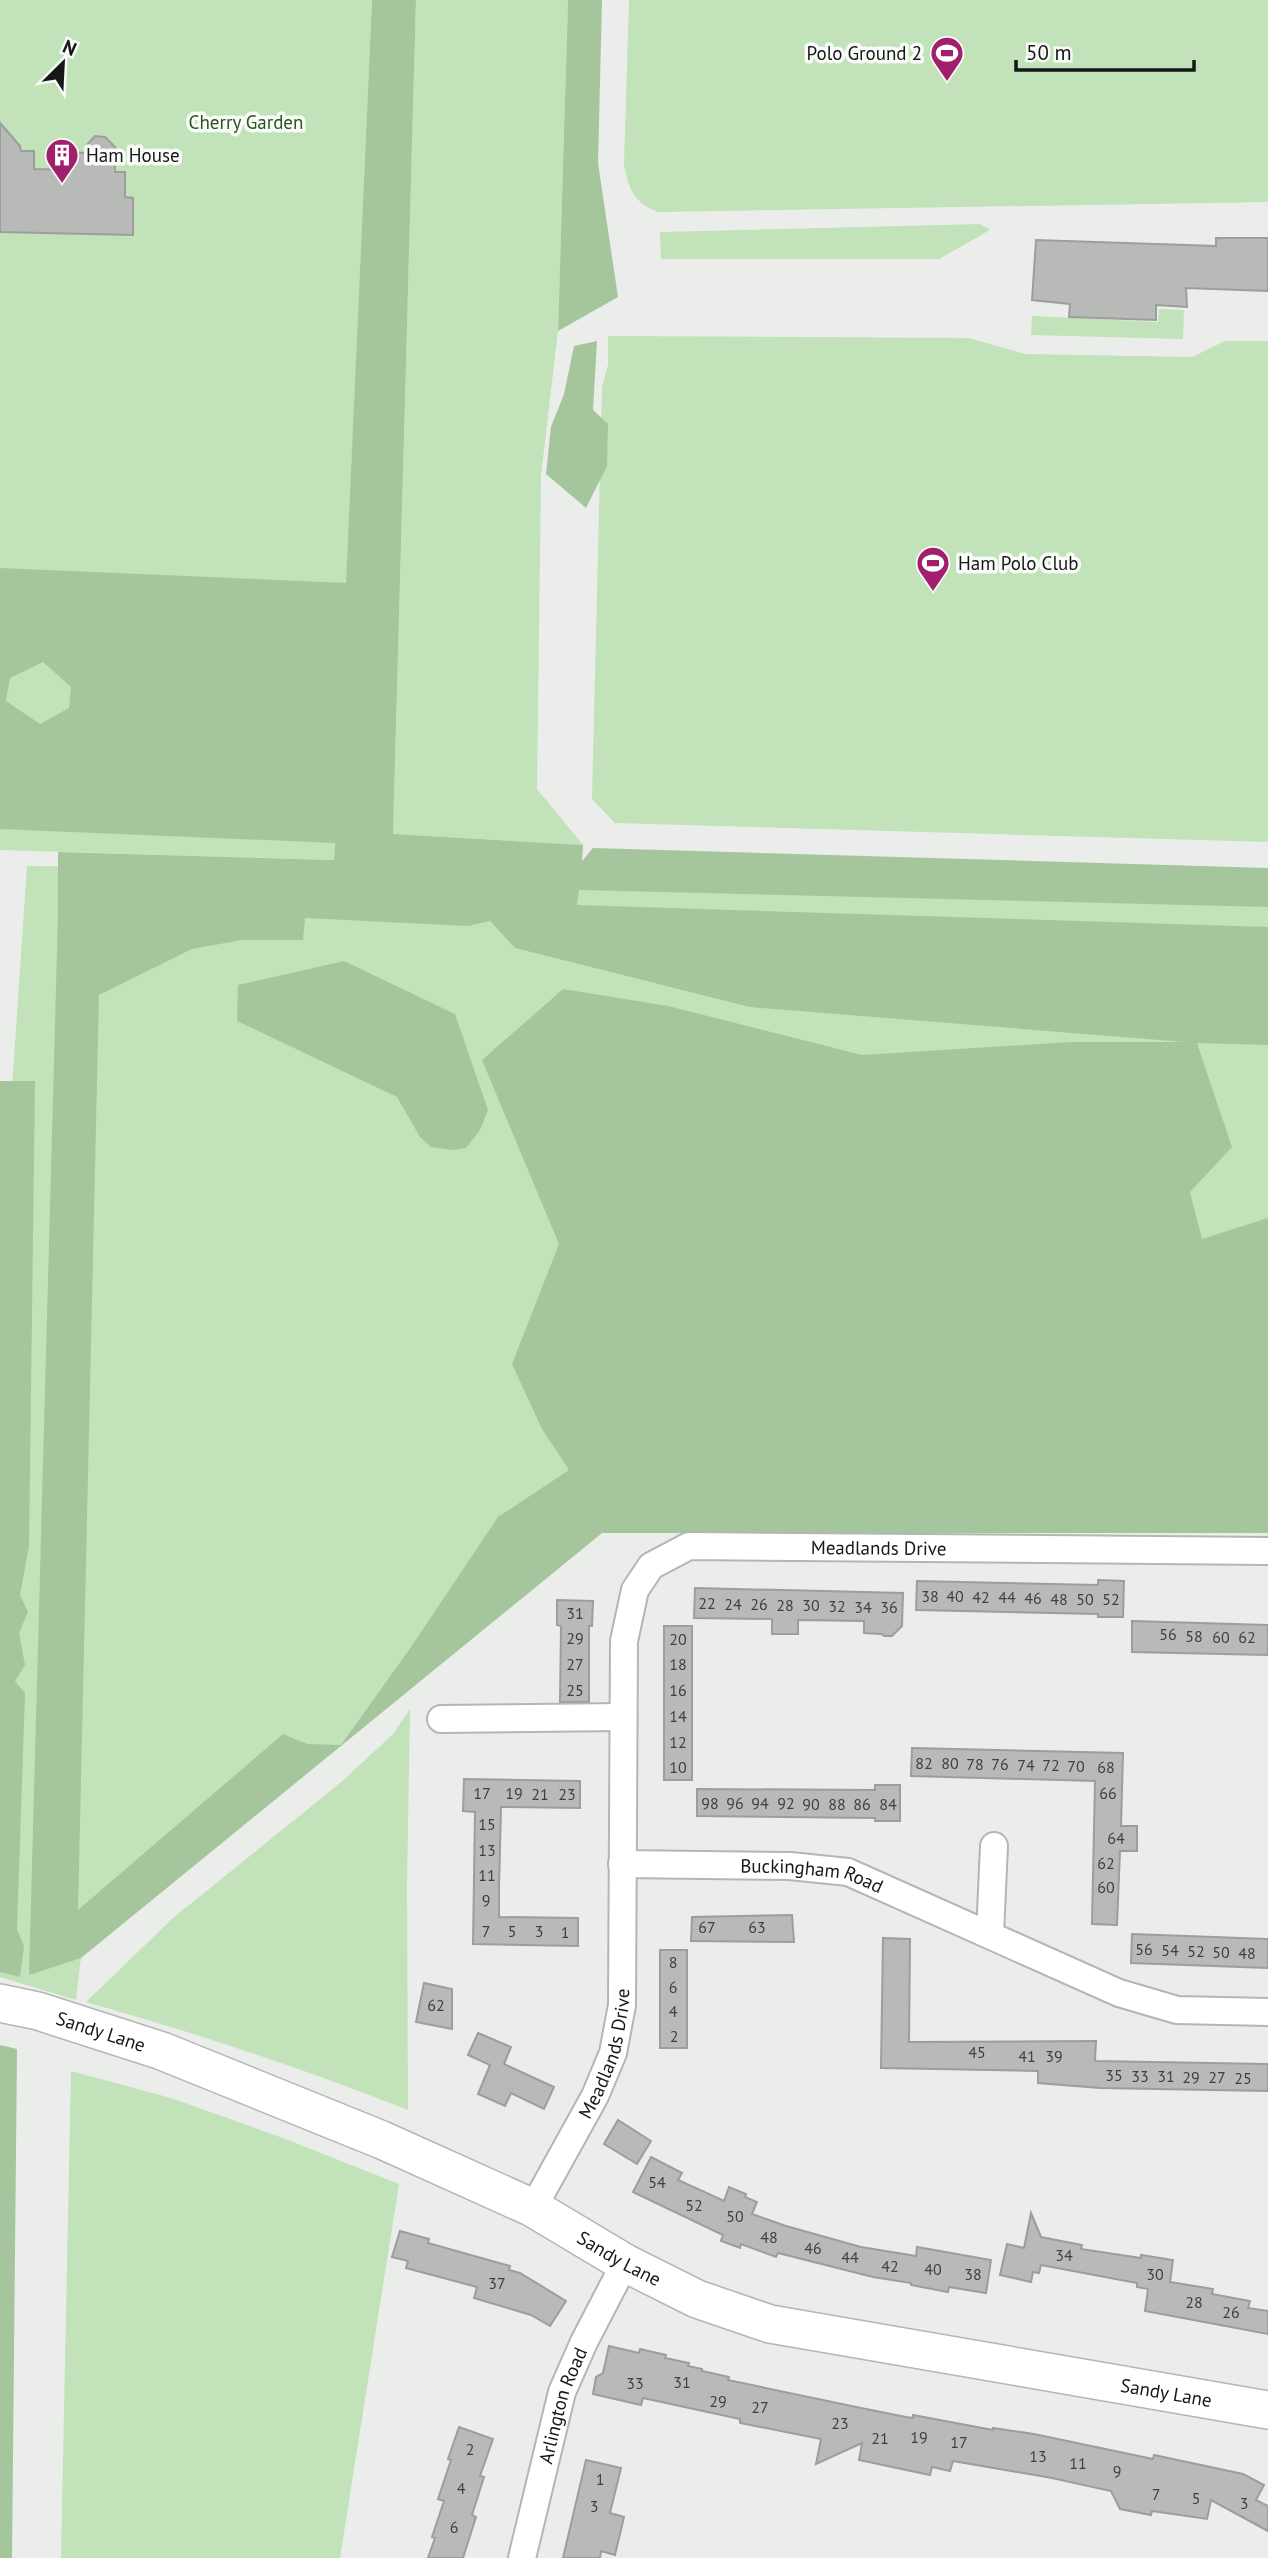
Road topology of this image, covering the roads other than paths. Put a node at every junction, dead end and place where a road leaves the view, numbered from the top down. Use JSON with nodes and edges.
{"nodes":[{"id":1,"x":1268,"y":1550,"type":"edge"},
{"id":2,"x":623,"y":1717,"type":"junction"},
{"id":3,"x":441,"y":1718,"type":"dead end"},
{"id":4,"x":994,"y":1846,"type":"dead end"},
{"id":5,"x":622,"y":1864,"type":"junction"},
{"id":6,"x":989,"y":1934,"type":"junction"},
{"id":7,"x":0,"y":2003,"type":"edge"},
{"id":8,"x":1268,"y":2012,"type":"edge"},
{"id":9,"x":534,"y":2208,"type":"junction"},
{"id":10,"x":625,"y":2263,"type":"junction"},
{"id":11,"x":1268,"y":2410,"type":"edge"},
{"id":12,"x":522,"y":2558,"type":"edge"}],
"edges":[{"from":1,"to":2,"type":"street","name":"Meadlands Drive"},
{"from":2,"to":3,"type":"street"},
{"from":2,"to":5,"type":"street","name":"Meadlands Drive"},
{"from":4,"to":6,"type":"street"},
{"from":5,"to":6,"type":"street","name":"Buckingham Road"},
{"from":5,"to":9,"type":"street","name":"Meadlands Drive"},
{"from":6,"to":8,"type":"street","name":"Buckingham Road"},
{"from":7,"to":9,"type":"street","name":"Sandy Lane"},
{"from":9,"to":10,"type":"street","name":"Sandy Lane"},
{"from":10,"to":11,"type":"street","name":"Sandy Lane"},
{"from":10,"to":12,"type":"street","name":"Arlington Road"}]}
